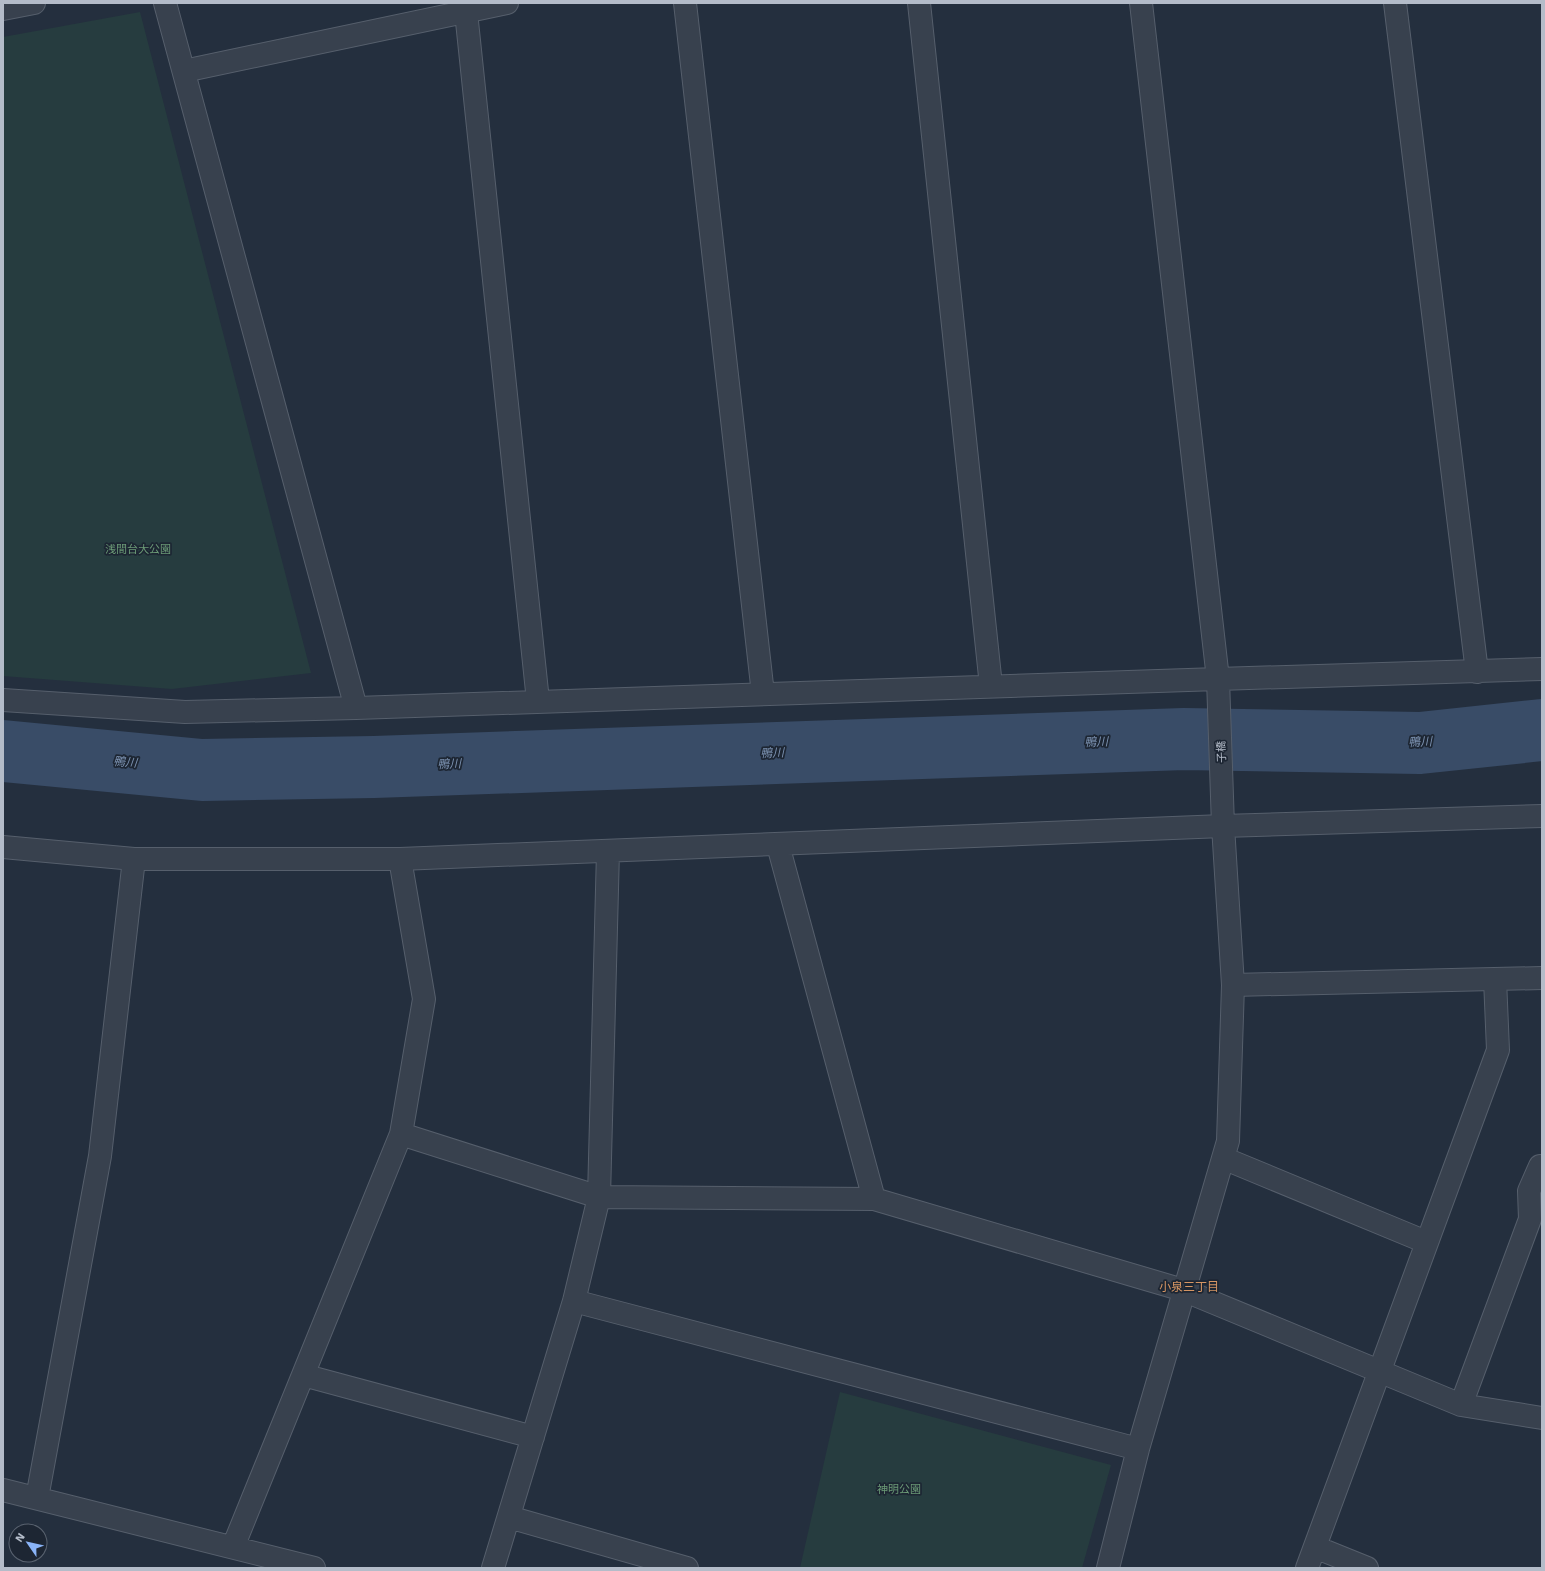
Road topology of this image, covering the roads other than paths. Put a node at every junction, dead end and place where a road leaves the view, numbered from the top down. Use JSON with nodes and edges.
{"nodes":[{"id":1,"x":34,"y":3,"type":"edge"},
{"id":2,"x":165,"y":3,"type":"edge"},
{"id":3,"x":507,"y":3,"type":"edge"},
{"id":4,"x":685,"y":3,"type":"edge"},
{"id":5,"x":919,"y":3,"type":"edge"},
{"id":6,"x":1141,"y":3,"type":"edge"},
{"id":7,"x":1396,"y":3,"type":"edge"},
{"id":8,"x":3,"y":9,"type":"edge"},
{"id":9,"x":466,"y":12,"type":"junction"},
{"id":10,"x":184,"y":71,"type":"junction"},
{"id":11,"x":1542,"y":670,"type":"edge"},
{"id":12,"x":1477,"y":672,"type":"junction"},
{"id":13,"x":1218,"y":679,"type":"junction"},
{"id":14,"x":991,"y":686,"type":"junction"},
{"id":15,"x":763,"y":694,"type":"junction"},
{"id":16,"x":3,"y":700,"type":"edge"},
{"id":17,"x":538,"y":701,"type":"junction"},
{"id":18,"x":356,"y":708,"type":"junction"},
{"id":19,"x":1542,"y":816,"type":"edge"},
{"id":20,"x":1223,"y":826,"type":"junction"},
{"id":21,"x":778,"y":845,"type":"junction"},
{"id":22,"x":3,"y":847,"type":"edge"},
{"id":23,"x":608,"y":851,"type":"junction"},
{"id":24,"x":134,"y":859,"type":"junction"},
{"id":25,"x":400,"y":859,"type":"junction"},
{"id":26,"x":1542,"y":978,"type":"edge"},
{"id":27,"x":1495,"y":979,"type":"junction"},
{"id":28,"x":1233,"y":985,"type":"junction"},
{"id":29,"x":400,"y":1134,"type":"junction"},
{"id":30,"x":1223,"y":1158,"type":"junction"},
{"id":31,"x":1542,"y":1167,"type":"edge"},
{"id":32,"x":599,"y":1197,"type":"junction"},
{"id":33,"x":874,"y":1199,"type":"junction"},
{"id":34,"x":1426,"y":1242,"type":"junction"},
{"id":35,"x":1184,"y":1290,"type":"junction"},
{"id":36,"x":574,"y":1301,"type":"junction"},
{"id":37,"x":1379,"y":1371,"type":"junction"},
{"id":38,"x":303,"y":1375,"type":"junction"},
{"id":39,"x":1461,"y":1405,"type":"junction"},
{"id":40,"x":1542,"y":1418,"type":"edge"},
{"id":41,"x":533,"y":1437,"type":"junction"},
{"id":42,"x":1138,"y":1449,"type":"junction"},
{"id":43,"x":3,"y":1490,"type":"edge"},
{"id":44,"x":37,"y":1498,"type":"junction"},
{"id":45,"x":509,"y":1517,"type":"junction"},
{"id":46,"x":233,"y":1547,"type":"junction"},
{"id":47,"x":1315,"y":1547,"type":"junction"},
{"id":48,"x":681,"y":1567,"type":"edge"},
{"id":49,"x":314,"y":1568,"type":"edge"},
{"id":50,"x":494,"y":1568,"type":"edge"},
{"id":51,"x":1108,"y":1568,"type":"edge"},
{"id":52,"x":1307,"y":1568,"type":"edge"},
{"id":53,"x":1367,"y":1568,"type":"edge"}],
"edges":[{"from":1,"to":8,"type":"street"},
{"from":2,"to":10,"type":"street"},
{"from":3,"to":9,"type":"street"},
{"from":4,"to":15,"type":"street"},
{"from":5,"to":14,"type":"street"},
{"from":6,"to":13,"type":"street","name":"子橋"},
{"from":7,"to":12,"type":"street"},
{"from":9,"to":10,"type":"street"},
{"from":9,"to":17,"type":"street"},
{"from":10,"to":18,"type":"street"},
{"from":11,"to":12,"type":"street"},
{"from":12,"to":13,"type":"street"},
{"from":13,"to":14,"type":"street"},
{"from":13,"to":20,"type":"street","name":"子橋"},
{"from":14,"to":15,"type":"street"},
{"from":15,"to":17,"type":"street"},
{"from":16,"to":18,"type":"street"},
{"from":17,"to":18,"type":"street"},
{"from":19,"to":20,"type":"street"},
{"from":20,"to":21,"type":"street"},
{"from":20,"to":28,"type":"street","name":"子橋"},
{"from":21,"to":23,"type":"street"},
{"from":21,"to":33,"type":"street"},
{"from":22,"to":24,"type":"street"},
{"from":23,"to":25,"type":"street"},
{"from":23,"to":32,"type":"street"},
{"from":24,"to":25,"type":"street"},
{"from":24,"to":44,"type":"street"},
{"from":25,"to":29,"type":"street"},
{"from":26,"to":27,"type":"street"},
{"from":27,"to":28,"type":"street"},
{"from":27,"to":34,"type":"street"},
{"from":28,"to":30,"type":"street","name":"子橋"},
{"from":29,"to":32,"type":"street"},
{"from":29,"to":38,"type":"street"},
{"from":30,"to":34,"type":"street"},
{"from":30,"to":35,"type":"street","name":"子橋"},
{"from":31,"to":39,"type":"street"},
{"from":32,"to":33,"type":"street"},
{"from":32,"to":36,"type":"street"},
{"from":33,"to":35,"type":"street"},
{"from":34,"to":37,"type":"street"},
{"from":35,"to":37,"type":"street"},
{"from":35,"to":42,"type":"street","name":"子橋"},
{"from":36,"to":41,"type":"street"},
{"from":36,"to":42,"type":"street"},
{"from":37,"to":39,"type":"street"},
{"from":37,"to":47,"type":"street"},
{"from":38,"to":41,"type":"street"},
{"from":38,"to":46,"type":"street"},
{"from":39,"to":40,"type":"street"},
{"from":41,"to":45,"type":"street"},
{"from":42,"to":51,"type":"street","name":"子橋"},
{"from":43,"to":44,"type":"street"},
{"from":44,"to":46,"type":"street"},
{"from":45,"to":48,"type":"street"},
{"from":45,"to":50,"type":"street"},
{"from":46,"to":49,"type":"street"},
{"from":47,"to":52,"type":"street"},
{"from":47,"to":53,"type":"street"}]}
